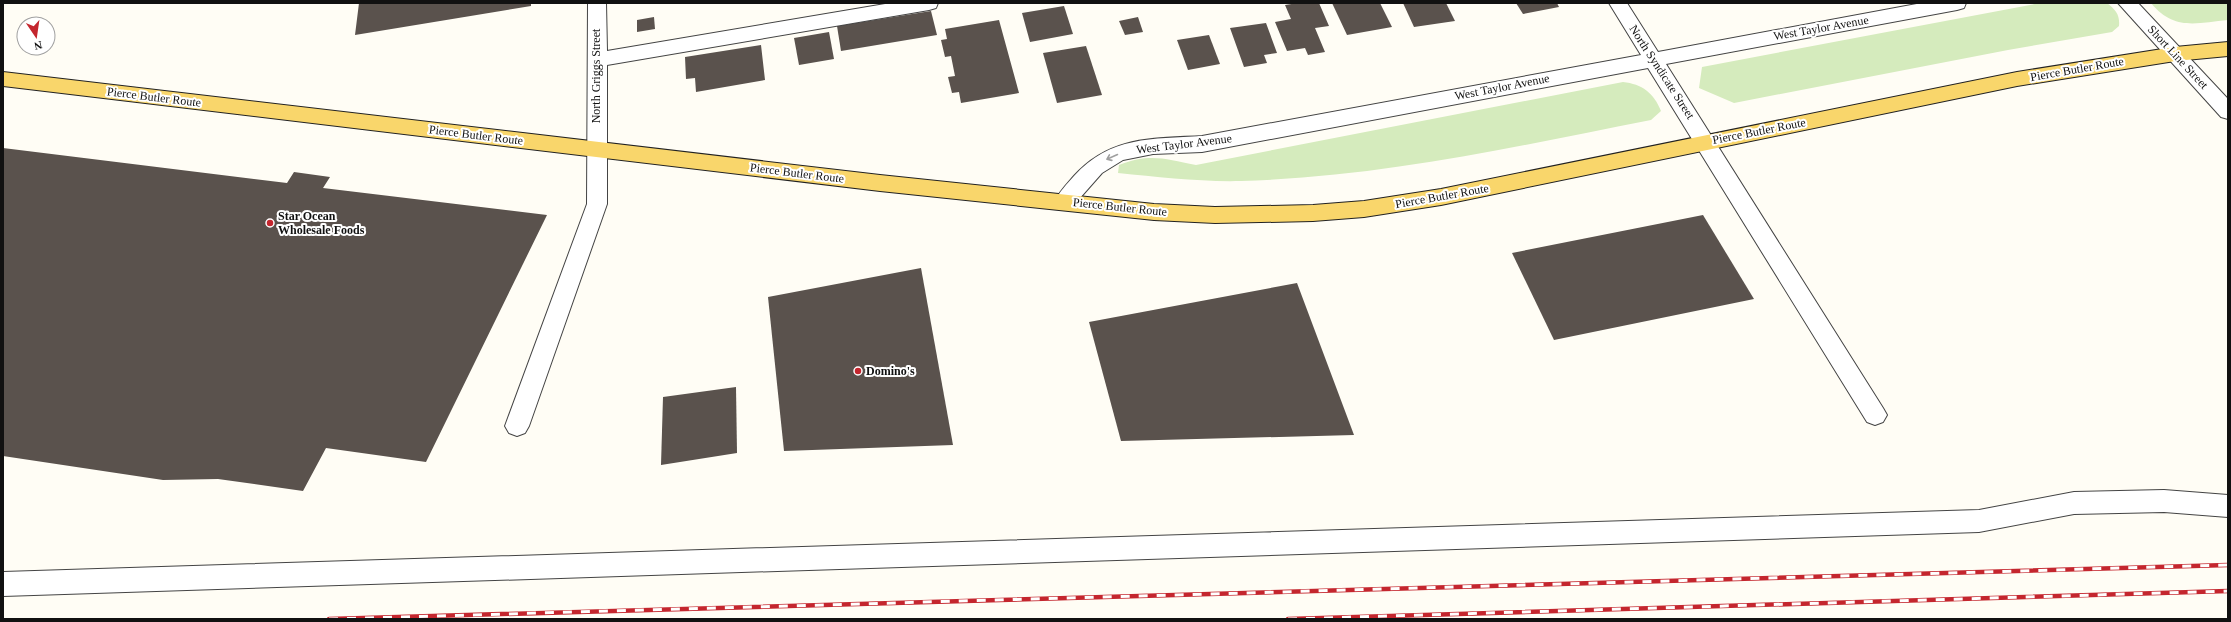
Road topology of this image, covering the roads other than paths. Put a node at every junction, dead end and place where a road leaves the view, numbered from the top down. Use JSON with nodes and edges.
{"nodes":[{"id":1,"x":597,"y":3,"type":"edge"},
{"id":2,"x":929,"y":3,"type":"edge"},
{"id":3,"x":1618,"y":3,"type":"edge"},
{"id":4,"x":1957,"y":3,"type":"edge"},
{"id":5,"x":2127,"y":3,"type":"edge"},
{"id":6,"x":2228,"y":49,"type":"edge"},
{"id":7,"x":2175,"y":54,"type":"junction"},
{"id":8,"x":1654,"y":59,"type":"junction"},
{"id":9,"x":596,"y":60,"type":"junction"},
{"id":10,"x":3,"y":79,"type":"edge"},
{"id":11,"x":2228,"y":112,"type":"edge"},
{"id":12,"x":1706,"y":142,"type":"junction"},
{"id":13,"x":596,"y":149,"type":"junction"},
{"id":14,"x":1065,"y":201,"type":"junction"},
{"id":15,"x":1875,"y":415,"type":"dead end"},
{"id":16,"x":517,"y":426,"type":"dead end"},
{"id":17,"x":2228,"y":506,"type":"edge"},
{"id":18,"x":3,"y":584,"type":"edge"}],
"edges":[{"from":1,"to":9,"type":"street","name":"North Griggs Street"},
{"from":2,"to":9,"type":"street"},
{"from":3,"to":8,"type":"street","name":"North Syndicate Street"},
{"from":4,"to":8,"type":"street","name":"West Taylor Avenue"},
{"from":5,"to":7,"type":"street","name":"Short Line Street"},
{"from":6,"to":7,"type":"main road","name":"Pierce Butler Route"},
{"from":7,"to":11,"type":"street","name":"Short Line Street"},
{"from":7,"to":12,"type":"main road","name":"Pierce Butler Route"},
{"from":8,"to":12,"type":"street","name":"North Syndicate Street"},
{"from":8,"to":14,"type":"street","name":"West Taylor Avenue","one_way":true},
{"from":9,"to":13,"type":"street","name":"North Griggs Street"},
{"from":10,"to":13,"type":"main road","name":"Pierce Butler Route"},
{"from":12,"to":14,"type":"main road","name":"Pierce Butler Route"},
{"from":12,"to":15,"type":"street","name":"North Syndicate Street"},
{"from":13,"to":14,"type":"main road","name":"Pierce Butler Route"},
{"from":13,"to":16,"type":"street","name":"North Griggs Street"},
{"from":17,"to":18,"type":"street"}]}
